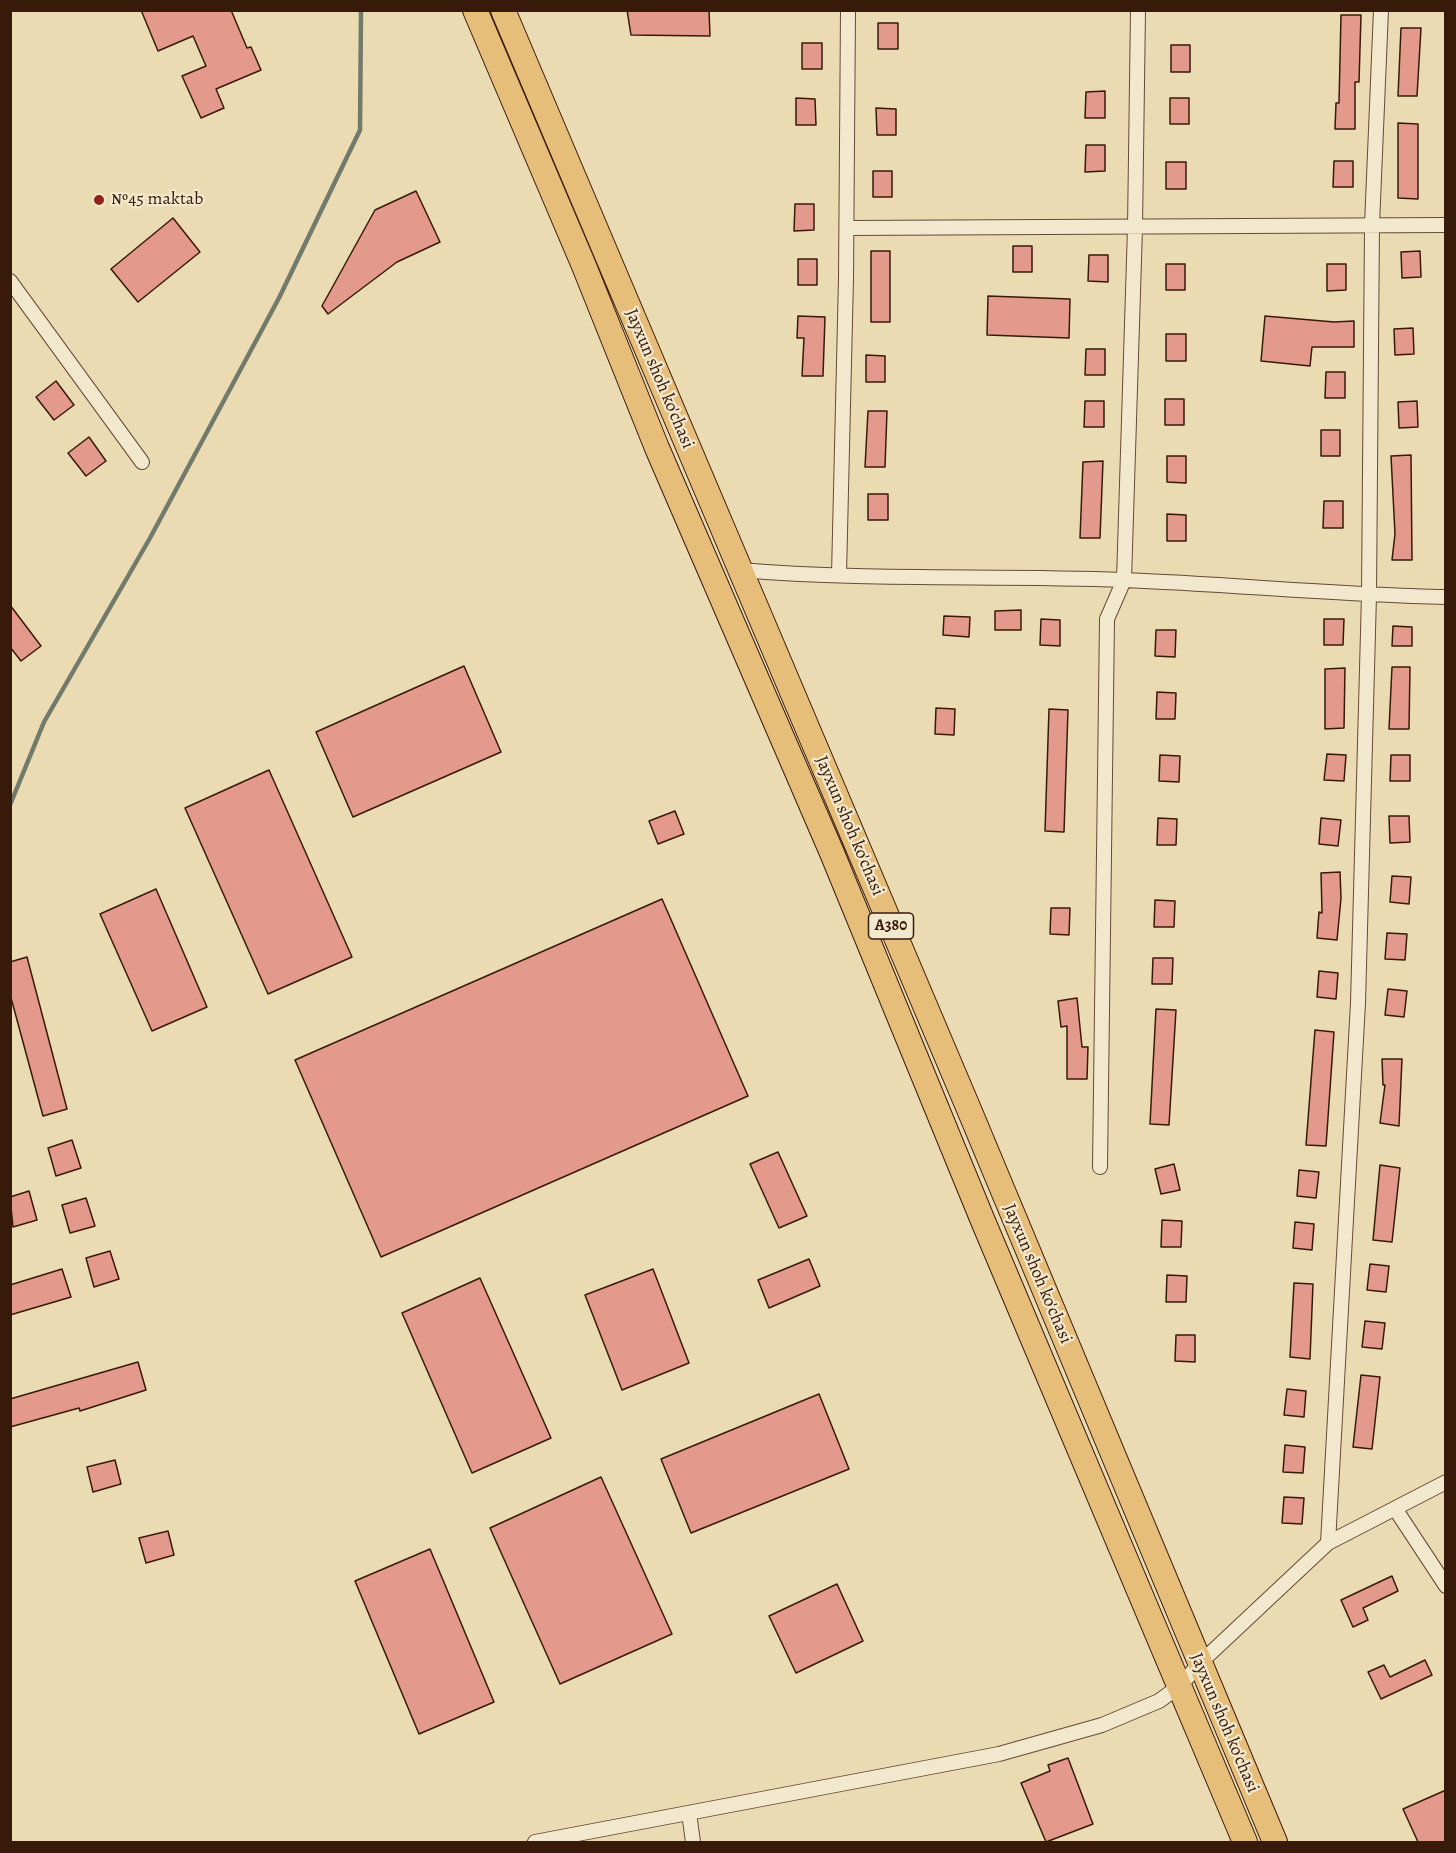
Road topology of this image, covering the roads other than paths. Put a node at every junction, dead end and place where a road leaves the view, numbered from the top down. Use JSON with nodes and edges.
{"nodes":[{"id":1,"x":476,"y":10,"type":"edge"},
{"id":2,"x":502,"y":10,"type":"edge"},
{"id":3,"x":848,"y":10,"type":"edge"},
{"id":4,"x":1138,"y":10,"type":"edge"},
{"id":5,"x":1381,"y":10,"type":"edge"},
{"id":6,"x":1371,"y":225,"type":"junction"},
{"id":7,"x":1446,"y":225,"type":"edge"},
{"id":8,"x":847,"y":228,"type":"junction"},
{"id":9,"x":1135,"y":228,"type":"junction"},
{"id":10,"x":10,"y":281,"type":"edge"},
{"id":11,"x":142,"y":462,"type":"dead end"},
{"id":12,"x":740,"y":570,"type":"junction"},
{"id":13,"x":839,"y":575,"type":"junction"},
{"id":14,"x":1124,"y":580,"type":"junction"},
{"id":15,"x":1369,"y":595,"type":"junction"},
{"id":16,"x":1446,"y":597,"type":"edge"},
{"id":17,"x":1100,"y":1167,"type":"dead end"},
{"id":18,"x":1446,"y":1482,"type":"edge"},
{"id":19,"x":1396,"y":1510,"type":"junction"},
{"id":20,"x":1328,"y":1543,"type":"junction"},
{"id":21,"x":1446,"y":1586,"type":"edge"},
{"id":22,"x":1199,"y":1664,"type":"junction"},
{"id":23,"x":1181,"y":1685,"type":"junction"},
{"id":24,"x":689,"y":1813,"type":"junction"},
{"id":25,"x":535,"y":1842,"type":"edge"},
{"id":26,"x":693,"y":1842,"type":"edge"},
{"id":27,"x":1245,"y":1842,"type":"edge"},
{"id":28,"x":1275,"y":1842,"type":"edge"}],
"edges":[{"from":1,"to":23,"type":"highway","name":"Jayxun shoh ko'chasi","number":"A380"},
{"from":2,"to":12,"type":"highway","name":"Jayxun shoh ko'chasi","number":"A380"},
{"from":3,"to":8,"type":"street"},
{"from":4,"to":9,"type":"street"},
{"from":5,"to":6,"type":"street"},
{"from":6,"to":7,"type":"street"},
{"from":6,"to":9,"type":"street"},
{"from":6,"to":15,"type":"street"},
{"from":8,"to":9,"type":"street"},
{"from":8,"to":13,"type":"street"},
{"from":9,"to":14,"type":"street"},
{"from":10,"to":11,"type":"street"},
{"from":12,"to":13,"type":"street"},
{"from":12,"to":22,"type":"highway","name":"Jayxun shoh ko'chasi","number":"A380"},
{"from":13,"to":14,"type":"street"},
{"from":14,"to":15,"type":"street"},
{"from":14,"to":17,"type":"street"},
{"from":15,"to":16,"type":"street"},
{"from":15,"to":20,"type":"street"},
{"from":18,"to":19,"type":"street"},
{"from":19,"to":20,"type":"street"},
{"from":19,"to":21,"type":"street"},
{"from":20,"to":22,"type":"street"},
{"from":22,"to":23,"type":"street"},
{"from":22,"to":28,"type":"highway","name":"Jayxun shoh ko'chasi","number":"A380"},
{"from":23,"to":24,"type":"street"},
{"from":23,"to":27,"type":"highway","name":"Jayxun shoh ko'chasi","number":"A380"},
{"from":24,"to":25,"type":"street"},
{"from":24,"to":26,"type":"street"}]}
